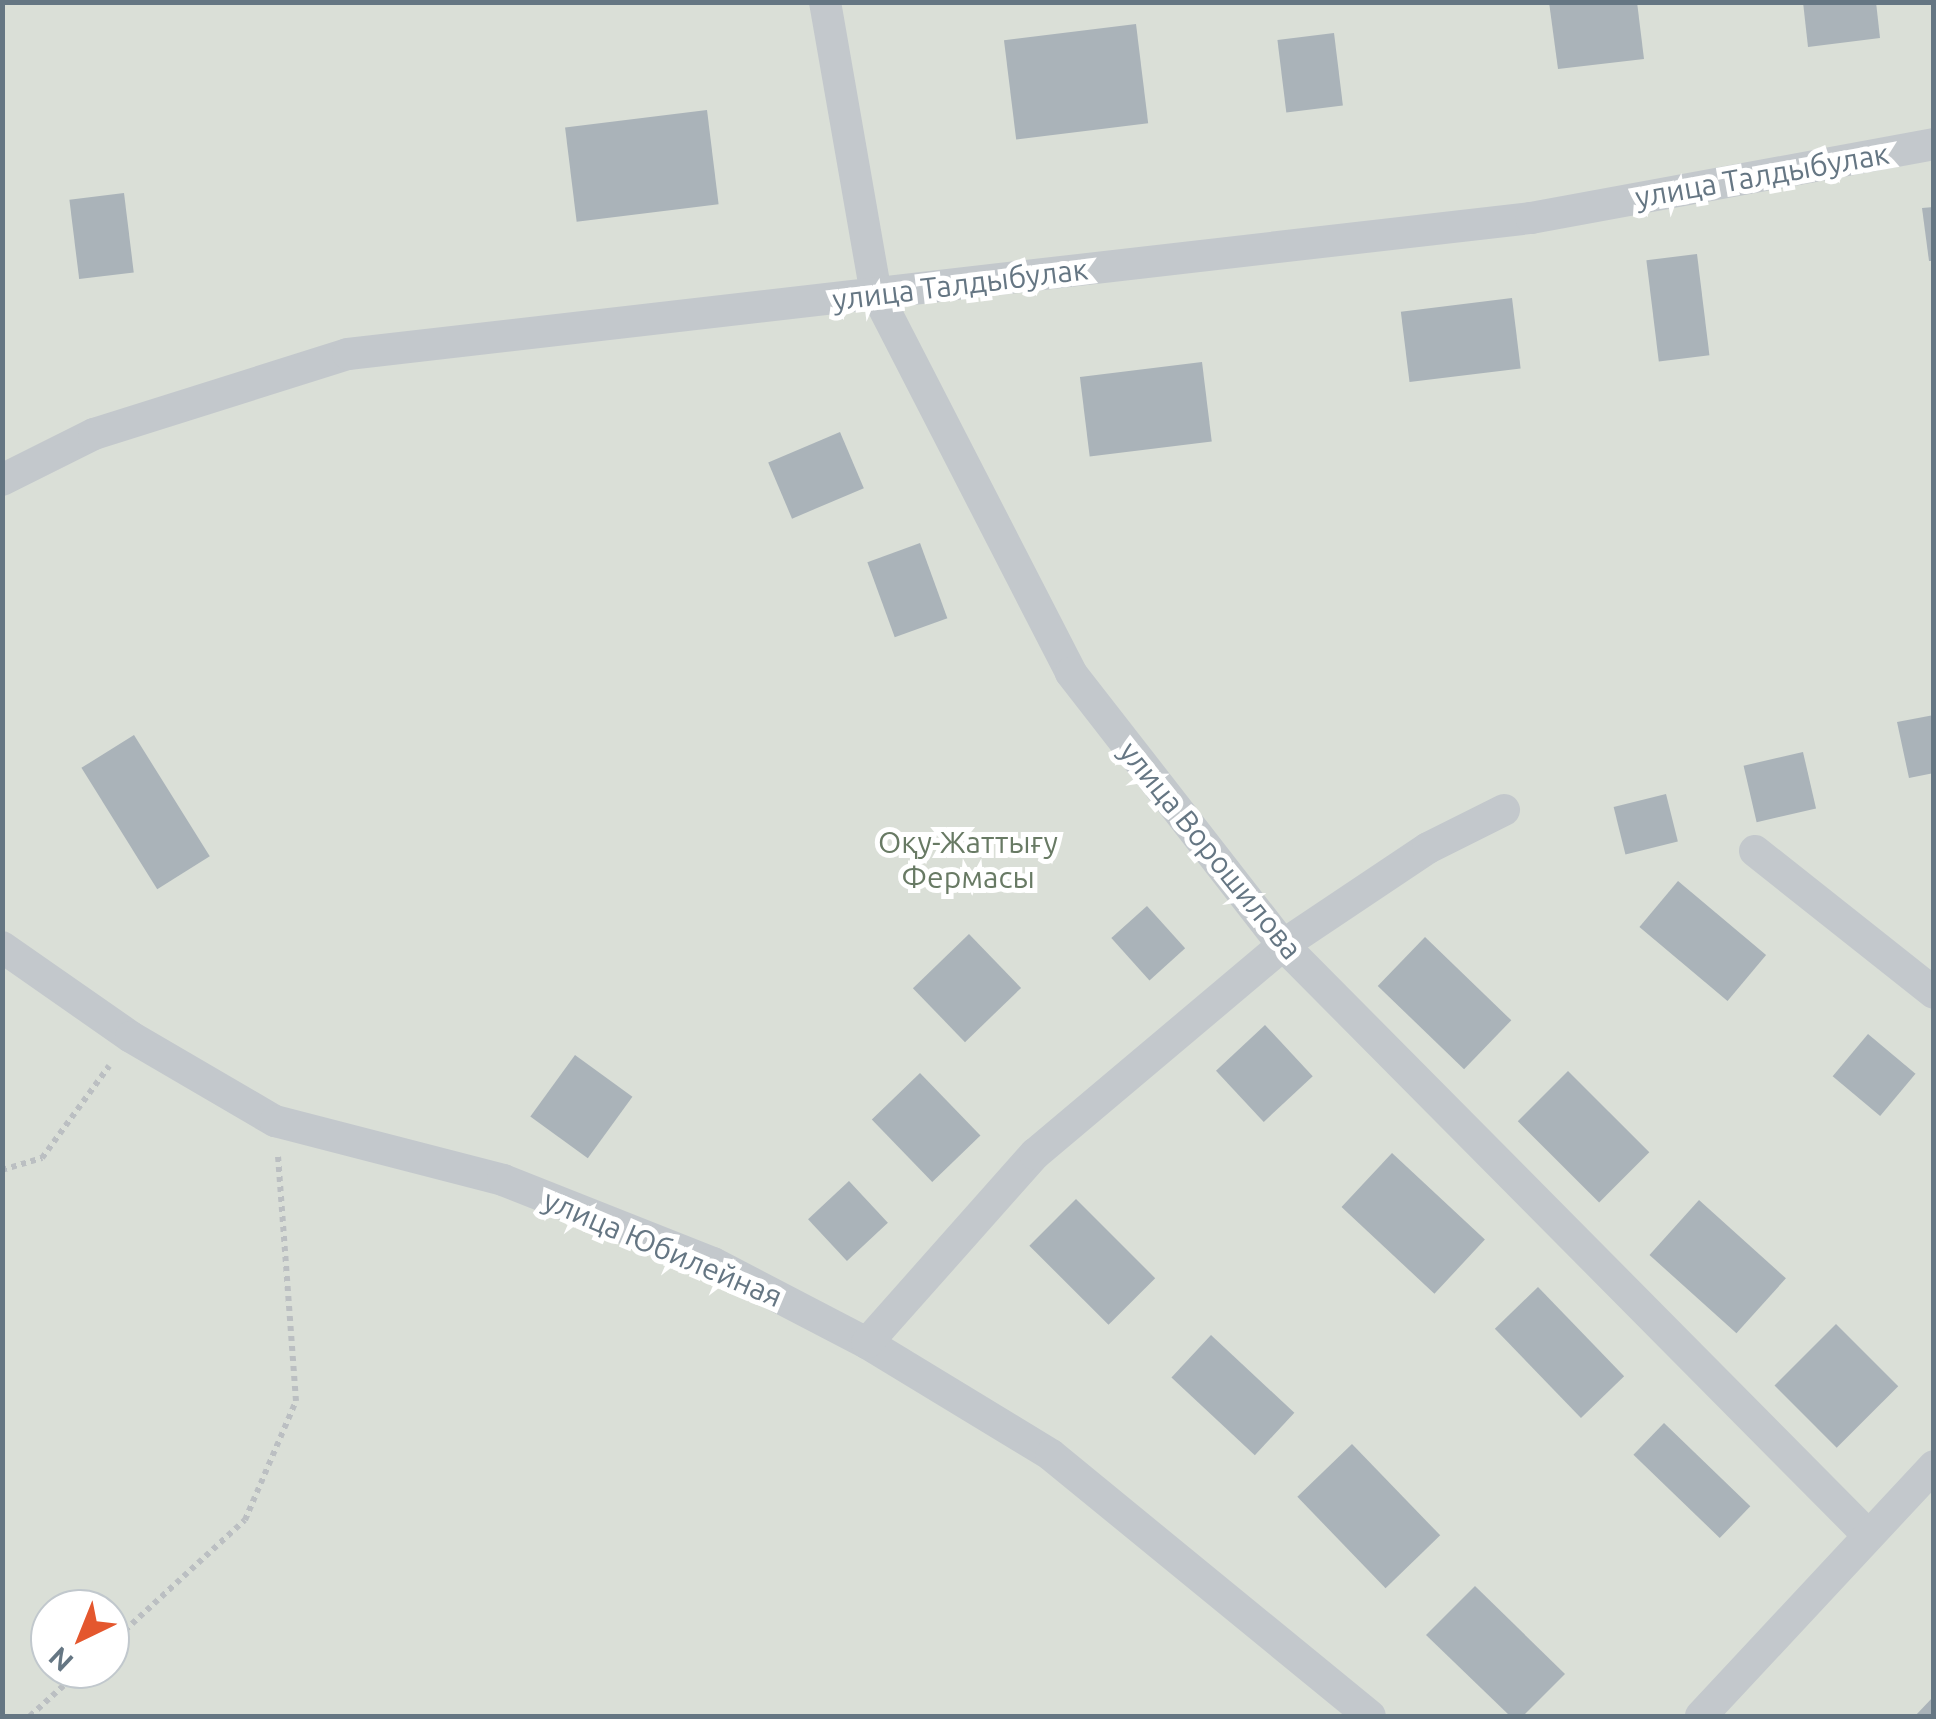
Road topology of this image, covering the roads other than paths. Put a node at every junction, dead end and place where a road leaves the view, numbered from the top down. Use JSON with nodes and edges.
{"nodes":[{"id":1,"x":825,"y":2,"type":"edge"},
{"id":2,"x":1934,"y":144,"type":"edge"},
{"id":3,"x":876,"y":293,"type":"junction"},
{"id":4,"x":2,"y":480,"type":"edge"},
{"id":5,"x":1504,"y":810,"type":"dead end"},
{"id":6,"x":1755,"y":852,"type":"dead end"},
{"id":7,"x":1283,"y":945,"type":"junction"},
{"id":8,"x":2,"y":947,"type":"edge"},
{"id":9,"x":1934,"y":993,"type":"edge"},
{"id":10,"x":867,"y":1343,"type":"junction"},
{"id":11,"x":1934,"y":1466,"type":"edge"},
{"id":12,"x":1867,"y":1534,"type":"junction"},
{"id":13,"x":1370,"y":1716,"type":"edge"},
{"id":14,"x":1701,"y":1716,"type":"edge"}],
"edges":[{"from":1,"to":3,"type":"street","name":"улица Ворошилова"},
{"from":2,"to":3,"type":"street","name":"улица Талдыбулак"},
{"from":3,"to":4,"type":"street","name":"улица Талдыбулак"},
{"from":3,"to":7,"type":"street","name":"улица Ворошилова"},
{"from":5,"to":7,"type":"street"},
{"from":6,"to":9,"type":"street"},
{"from":7,"to":10,"type":"street"},
{"from":7,"to":12,"type":"street","name":"улица Ворошилова"},
{"from":8,"to":10,"type":"street","name":"улица Юбилейная"},
{"from":10,"to":13,"type":"street","name":"улица Юбилейная"},
{"from":11,"to":12,"type":"street"},
{"from":12,"to":14,"type":"street"}]}
